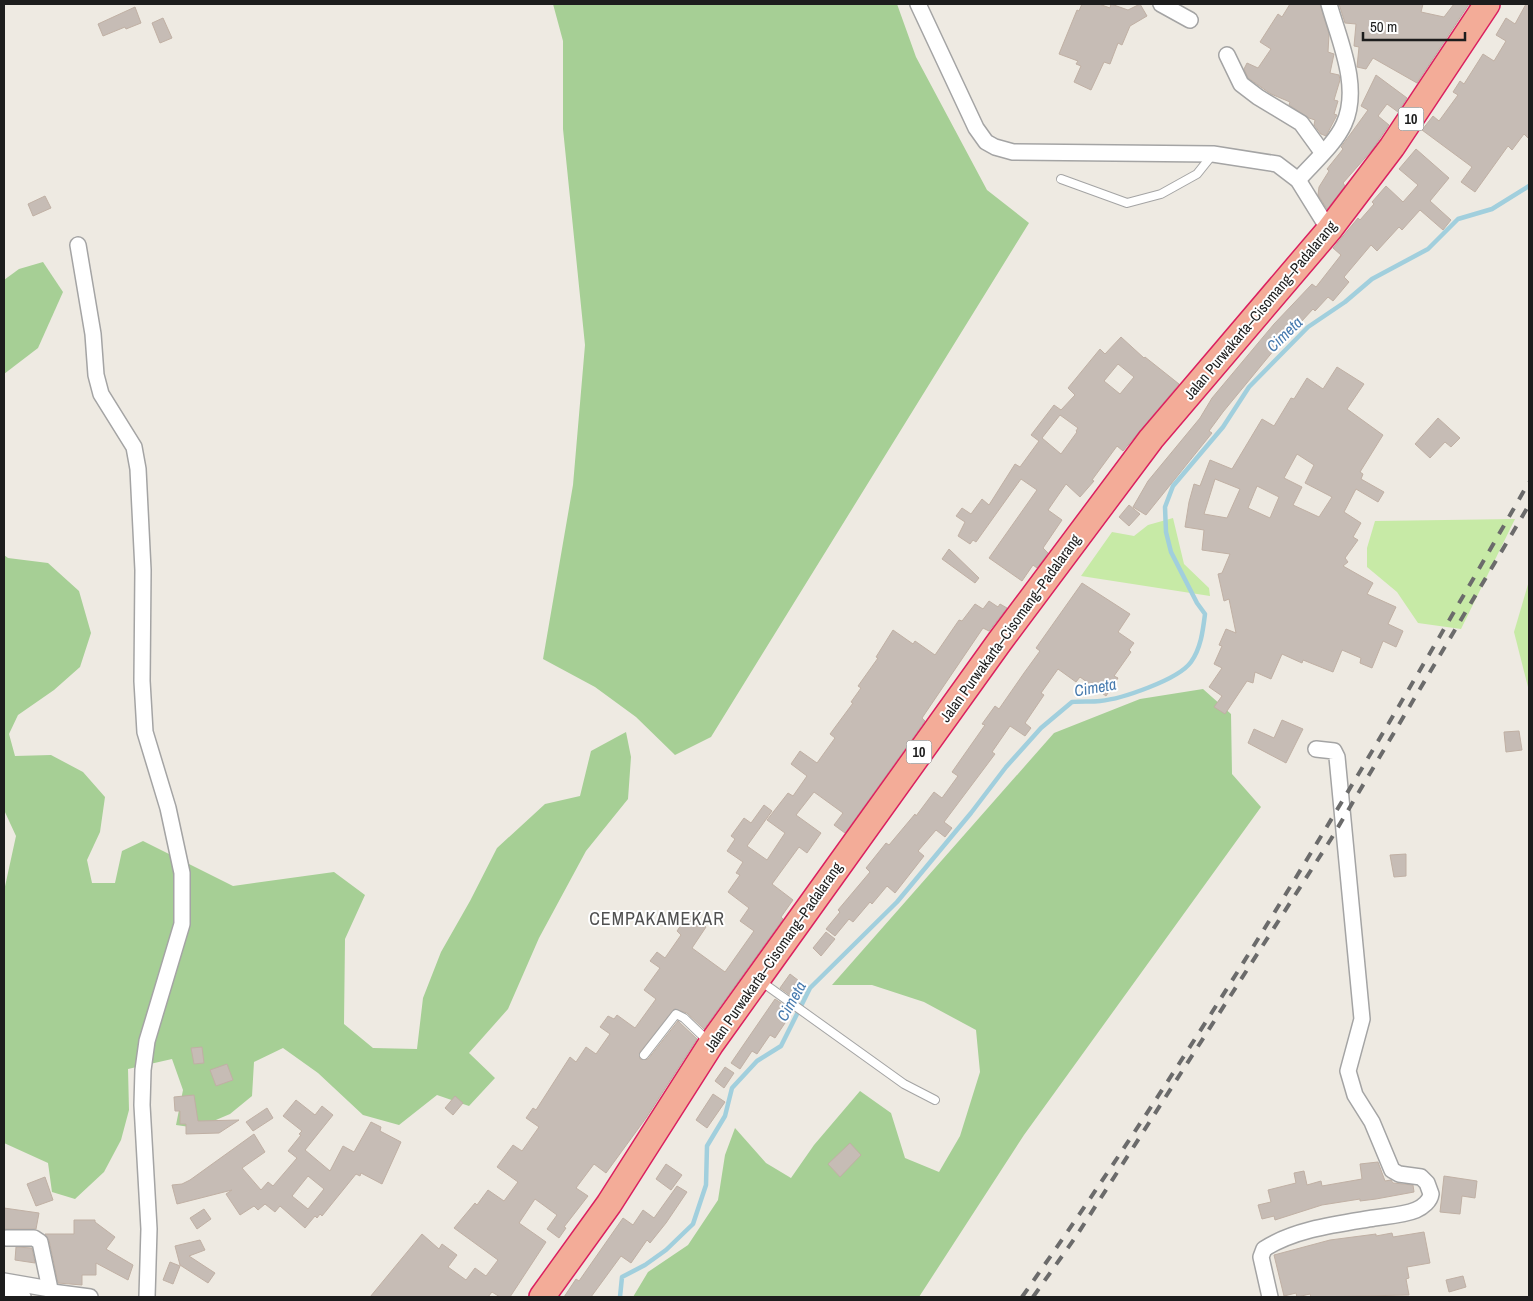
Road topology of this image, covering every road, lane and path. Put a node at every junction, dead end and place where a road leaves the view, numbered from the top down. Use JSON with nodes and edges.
{"nodes":[{"id":1,"x":918,"y":4,"type":"edge"},
{"id":2,"x":1161,"y":4,"type":"edge"},
{"id":3,"x":1329,"y":4,"type":"edge"},
{"id":4,"x":1487,"y":4,"type":"edge"},
{"id":5,"x":1190,"y":20,"type":"dead end"},
{"id":6,"x":1227,"y":55,"type":"dead end"},
{"id":7,"x":1322,"y":152,"type":"junction"},
{"id":8,"x":1213,"y":154,"type":"junction"},
{"id":9,"x":1061,"y":178,"type":"dead end"},
{"id":10,"x":1298,"y":180,"type":"junction"},
{"id":11,"x":1329,"y":230,"type":"junction"},
{"id":12,"x":78,"y":245,"type":"dead end"},
{"id":13,"x":1316,"y":749,"type":"dead end"},
{"id":14,"x":757,"y":979,"type":"junction"},
{"id":15,"x":711,"y":1044,"type":"junction"},
{"id":16,"x":644,"y":1055,"type":"dead end"},
{"id":17,"x":935,"y":1100,"type":"dead end"},
{"id":18,"x":6,"y":1238,"type":"dead end"},
{"id":19,"x":4,"y":1281,"type":"edge"},
{"id":20,"x":52,"y":1293,"type":"edge"},
{"id":21,"x":4,"y":1294,"type":"edge"},
{"id":22,"x":22,"y":1297,"type":"edge"},
{"id":23,"x":90,"y":1297,"type":"edge"},
{"id":24,"x":147,"y":1297,"type":"edge"},
{"id":25,"x":542,"y":1297,"type":"edge"},
{"id":26,"x":1270,"y":1297,"type":"edge"}],
"edges":[{"from":1,"to":8,"type":"street"},
{"from":2,"to":5,"type":"street"},
{"from":3,"to":7,"type":"street"},
{"from":4,"to":11,"type":"highway","name":"Jalan Purwakarta–Cisomang–Padalarang","number":"10"},
{"from":6,"to":7,"type":"street"},
{"from":7,"to":10,"type":"street"},
{"from":8,"to":9,"type":"lane"},
{"from":8,"to":10,"type":"street"},
{"from":10,"to":11,"type":"street"},
{"from":11,"to":14,"type":"highway","name":"Jalan Purwakarta–Cisomang–Padalarang","number":"10"},
{"from":12,"to":24,"type":"street"},
{"from":13,"to":26,"type":"street"},
{"from":14,"to":15,"type":"highway","name":"Jalan Purwakarta–Cisomang–Padalarang","number":"10"},
{"from":14,"to":17,"type":"lane"},
{"from":15,"to":16,"type":"lane"},
{"from":15,"to":25,"type":"highway","name":"Jalan Purwakarta–Cisomang–Padalarang","number":"10"},
{"from":18,"to":20,"type":"street"},
{"from":19,"to":20,"type":"street"},
{"from":20,"to":23,"type":"street"},
{"from":21,"to":22,"type":"street"}]}
